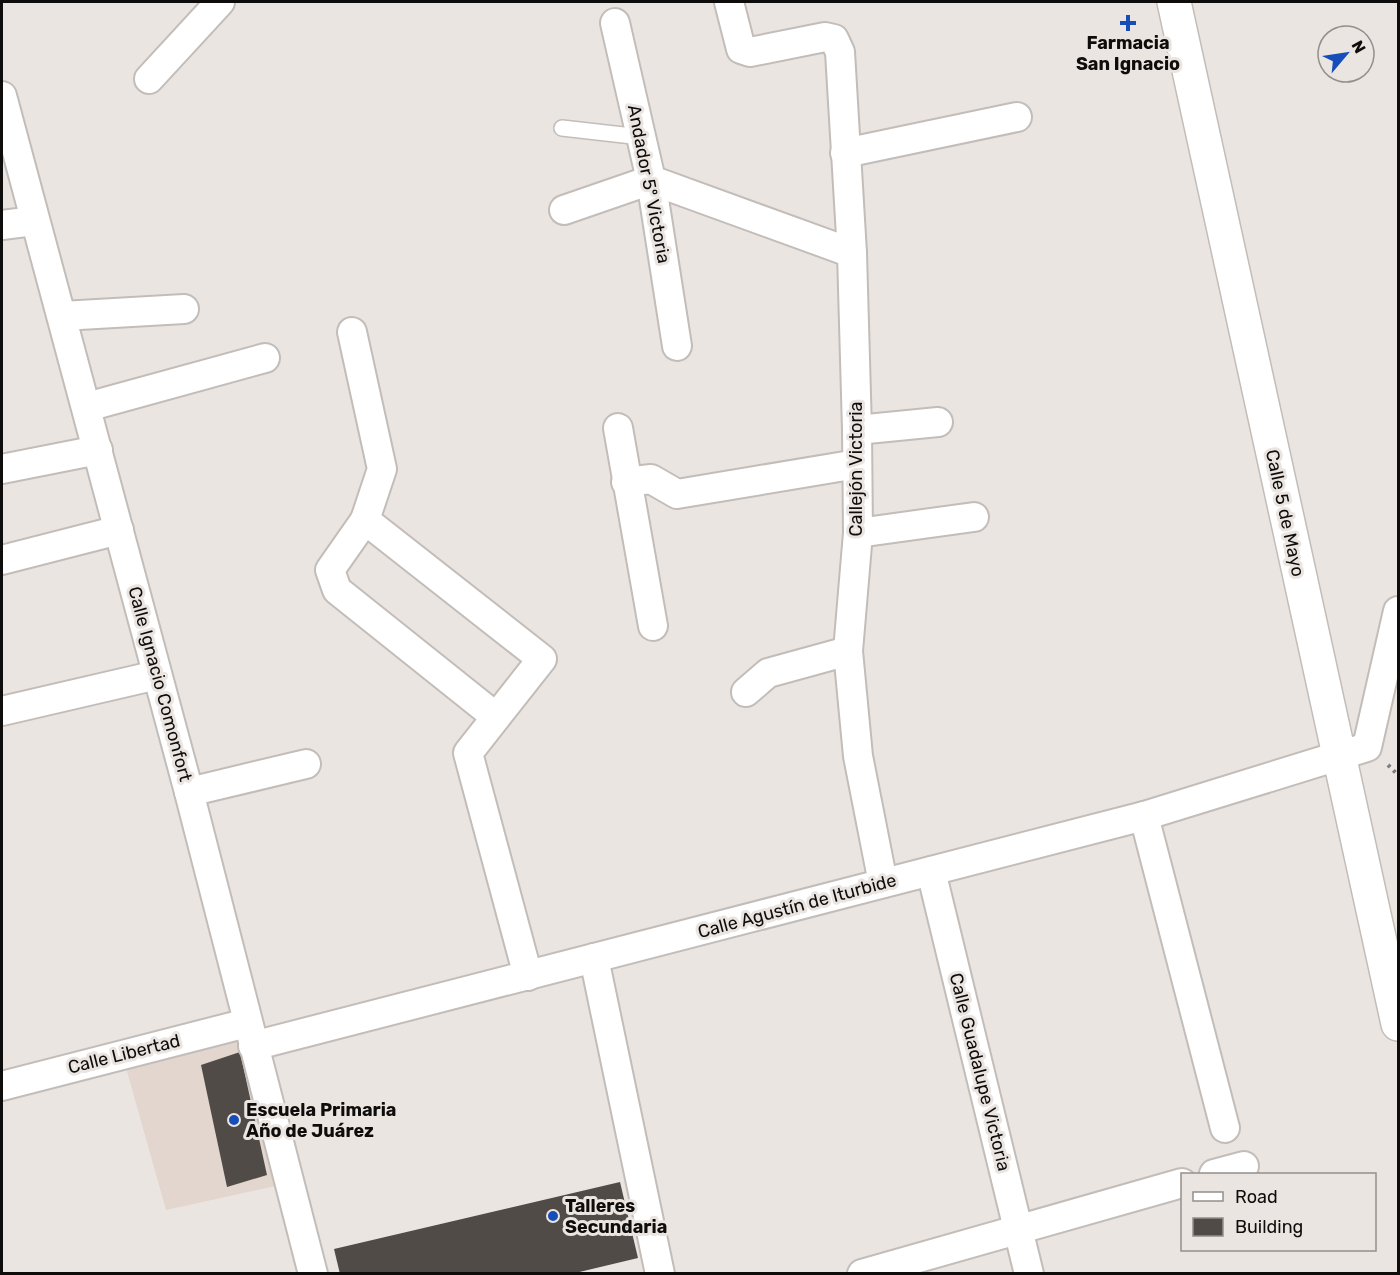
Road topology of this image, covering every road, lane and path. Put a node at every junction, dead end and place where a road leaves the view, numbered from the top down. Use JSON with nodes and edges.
{"nodes":[{"id":1,"x":220,"y":2,"type":"edge"},
{"id":2,"x":729,"y":2,"type":"edge"},
{"id":3,"x":1174,"y":2,"type":"edge"},
{"id":4,"x":615,"y":23,"type":"dead end"},
{"id":5,"x":149,"y":79,"type":"dead end"},
{"id":6,"x":2,"y":96,"type":"edge"},
{"id":7,"x":1017,"y":117,"type":"dead end"},
{"id":8,"x":562,"y":128,"type":"dead end"},
{"id":9,"x":641,"y":137,"type":"junction"},
{"id":10,"x":846,"y":153,"type":"junction"},
{"id":11,"x":651,"y":180,"type":"junction"},
{"id":12,"x":564,"y":210,"type":"dead end"},
{"id":13,"x":34,"y":221,"type":"junction"},
{"id":14,"x":2,"y":225,"type":"edge"},
{"id":15,"x":852,"y":253,"type":"junction"},
{"id":16,"x":184,"y":309,"type":"dead end"},
{"id":17,"x":62,"y":316,"type":"junction"},
{"id":18,"x":352,"y":332,"type":"dead end"},
{"id":19,"x":677,"y":346,"type":"dead end"},
{"id":20,"x":265,"y":358,"type":"dead end"},
{"id":21,"x":87,"y":407,"type":"junction"},
{"id":22,"x":938,"y":422,"type":"dead end"},
{"id":23,"x":618,"y":428,"type":"dead end"},
{"id":24,"x":857,"y":430,"type":"junction"},
{"id":25,"x":98,"y":450,"type":"junction"},
{"id":26,"x":857,"y":464,"type":"junction"},
{"id":27,"x":2,"y":469,"type":"edge"},
{"id":28,"x":626,"y":482,"type":"junction"},
{"id":29,"x":974,"y":517,"type":"dead end"},
{"id":30,"x":365,"y":520,"type":"junction"},
{"id":31,"x":119,"y":530,"type":"junction"},
{"id":32,"x":858,"y":533,"type":"junction"},
{"id":33,"x":2,"y":560,"type":"edge"},
{"id":34,"x":1398,"y":611,"type":"edge"},
{"id":35,"x":653,"y":626,"type":"dead end"},
{"id":36,"x":848,"y":651,"type":"junction"},
{"id":37,"x":158,"y":675,"type":"junction"},
{"id":38,"x":746,"y":692,"type":"dead end"},
{"id":39,"x":2,"y":711,"type":"edge"},
{"id":40,"x":496,"y":717,"type":"junction"},
{"id":41,"x":1338,"y":756,"type":"junction"},
{"id":42,"x":306,"y":764,"type":"dead end"},
{"id":43,"x":189,"y":792,"type":"junction"},
{"id":44,"x":1144,"y":816,"type":"junction"},
{"id":45,"x":931,"y":871,"type":"junction"},
{"id":46,"x":883,"y":884,"type":"junction"},
{"id":47,"x":594,"y":958,"type":"junction"},
{"id":48,"x":528,"y":975,"type":"junction"},
{"id":49,"x":1398,"y":1024,"type":"edge"},
{"id":50,"x":250,"y":1035,"type":"junction"},
{"id":51,"x":2,"y":1086,"type":"edge"},
{"id":52,"x":1225,"y":1128,"type":"dead end"},
{"id":53,"x":1244,"y":1166,"type":"dead end"},
{"id":54,"x":1218,"y":1173,"type":"edge"},
{"id":55,"x":1181,"y":1183,"type":"edge"},
{"id":56,"x":1018,"y":1230,"type":"junction"},
{"id":57,"x":313,"y":1274,"type":"edge"},
{"id":58,"x":660,"y":1274,"type":"edge"},
{"id":59,"x":862,"y":1274,"type":"edge"},
{"id":60,"x":1029,"y":1274,"type":"edge"}],
"edges":[{"from":1,"to":5,"type":"street"},
{"from":2,"to":10,"type":"street","name":"Callejón Victoria"},
{"from":3,"to":41,"type":"street","name":"Calle 5 de Mayo"},
{"from":4,"to":9,"type":"street","name":"Andador 5º Victoria"},
{"from":6,"to":13,"type":"street","name":"Calle Ignacio Comonfort"},
{"from":7,"to":10,"type":"street"},
{"from":8,"to":9,"type":"lane"},
{"from":9,"to":11,"type":"street","name":"Andador 5º Victoria"},
{"from":10,"to":15,"type":"street","name":"Callejón Victoria"},
{"from":11,"to":12,"type":"street"},
{"from":11,"to":15,"type":"street"},
{"from":11,"to":19,"type":"street","name":"Andador 5º Victoria"},
{"from":13,"to":14,"type":"street"},
{"from":13,"to":17,"type":"street","name":"Calle Ignacio Comonfort"},
{"from":15,"to":24,"type":"street","name":"Callejón Victoria"},
{"from":16,"to":17,"type":"street"},
{"from":17,"to":21,"type":"street","name":"Calle Ignacio Comonfort"},
{"from":18,"to":30,"type":"street"},
{"from":20,"to":21,"type":"street"},
{"from":21,"to":25,"type":"street","name":"Calle Ignacio Comonfort"},
{"from":22,"to":24,"type":"street"},
{"from":23,"to":28,"type":"street"},
{"from":24,"to":26,"type":"street","name":"Callejón Victoria"},
{"from":25,"to":27,"type":"street"},
{"from":25,"to":31,"type":"street","name":"Calle Ignacio Comonfort"},
{"from":26,"to":28,"type":"street"},
{"from":26,"to":32,"type":"street","name":"Callejón Victoria"},
{"from":28,"to":35,"type":"street"},
{"from":29,"to":32,"type":"street"},
{"from":30,"to":40,"type":"street"},
{"from":30,"to":40,"type":"street"},
{"from":31,"to":33,"type":"street"},
{"from":31,"to":37,"type":"street","name":"Calle Ignacio Comonfort"},
{"from":32,"to":36,"type":"street","name":"Callejón Victoria"},
{"from":34,"to":41,"type":"street","name":"Calle Agustín de Iturbide"},
{"from":36,"to":38,"type":"street"},
{"from":36,"to":46,"type":"street","name":"Callejón Victoria"},
{"from":37,"to":39,"type":"street"},
{"from":37,"to":43,"type":"street","name":"Calle Ignacio Comonfort"},
{"from":40,"to":48,"type":"street"},
{"from":41,"to":44,"type":"street","name":"Calle Agustín de Iturbide"},
{"from":41,"to":49,"type":"street","name":"Calle 5 de Mayo"},
{"from":42,"to":43,"type":"street"},
{"from":43,"to":50,"type":"street","name":"Calle Ignacio Comonfort"},
{"from":44,"to":45,"type":"street","name":"Calle Agustín de Iturbide"},
{"from":44,"to":52,"type":"street"},
{"from":45,"to":46,"type":"street","name":"Calle Agustín de Iturbide"},
{"from":45,"to":56,"type":"street","name":"Calle Guadalupe Victoria"},
{"from":46,"to":47,"type":"street","name":"Calle Agustín de Iturbide"},
{"from":47,"to":48,"type":"street","name":"Calle Agustín de Iturbide"},
{"from":47,"to":58,"type":"street"},
{"from":48,"to":50,"type":"street","name":"Calle Agustín de Iturbide"},
{"from":50,"to":51,"type":"street","name":"Calle Libertad"},
{"from":50,"to":57,"type":"street","name":"Calle Ignacio Comonfort"},
{"from":53,"to":54,"type":"street"},
{"from":55,"to":56,"type":"street"},
{"from":56,"to":59,"type":"street"},
{"from":56,"to":60,"type":"street","name":"Calle Guadalupe Victoria"}]}
